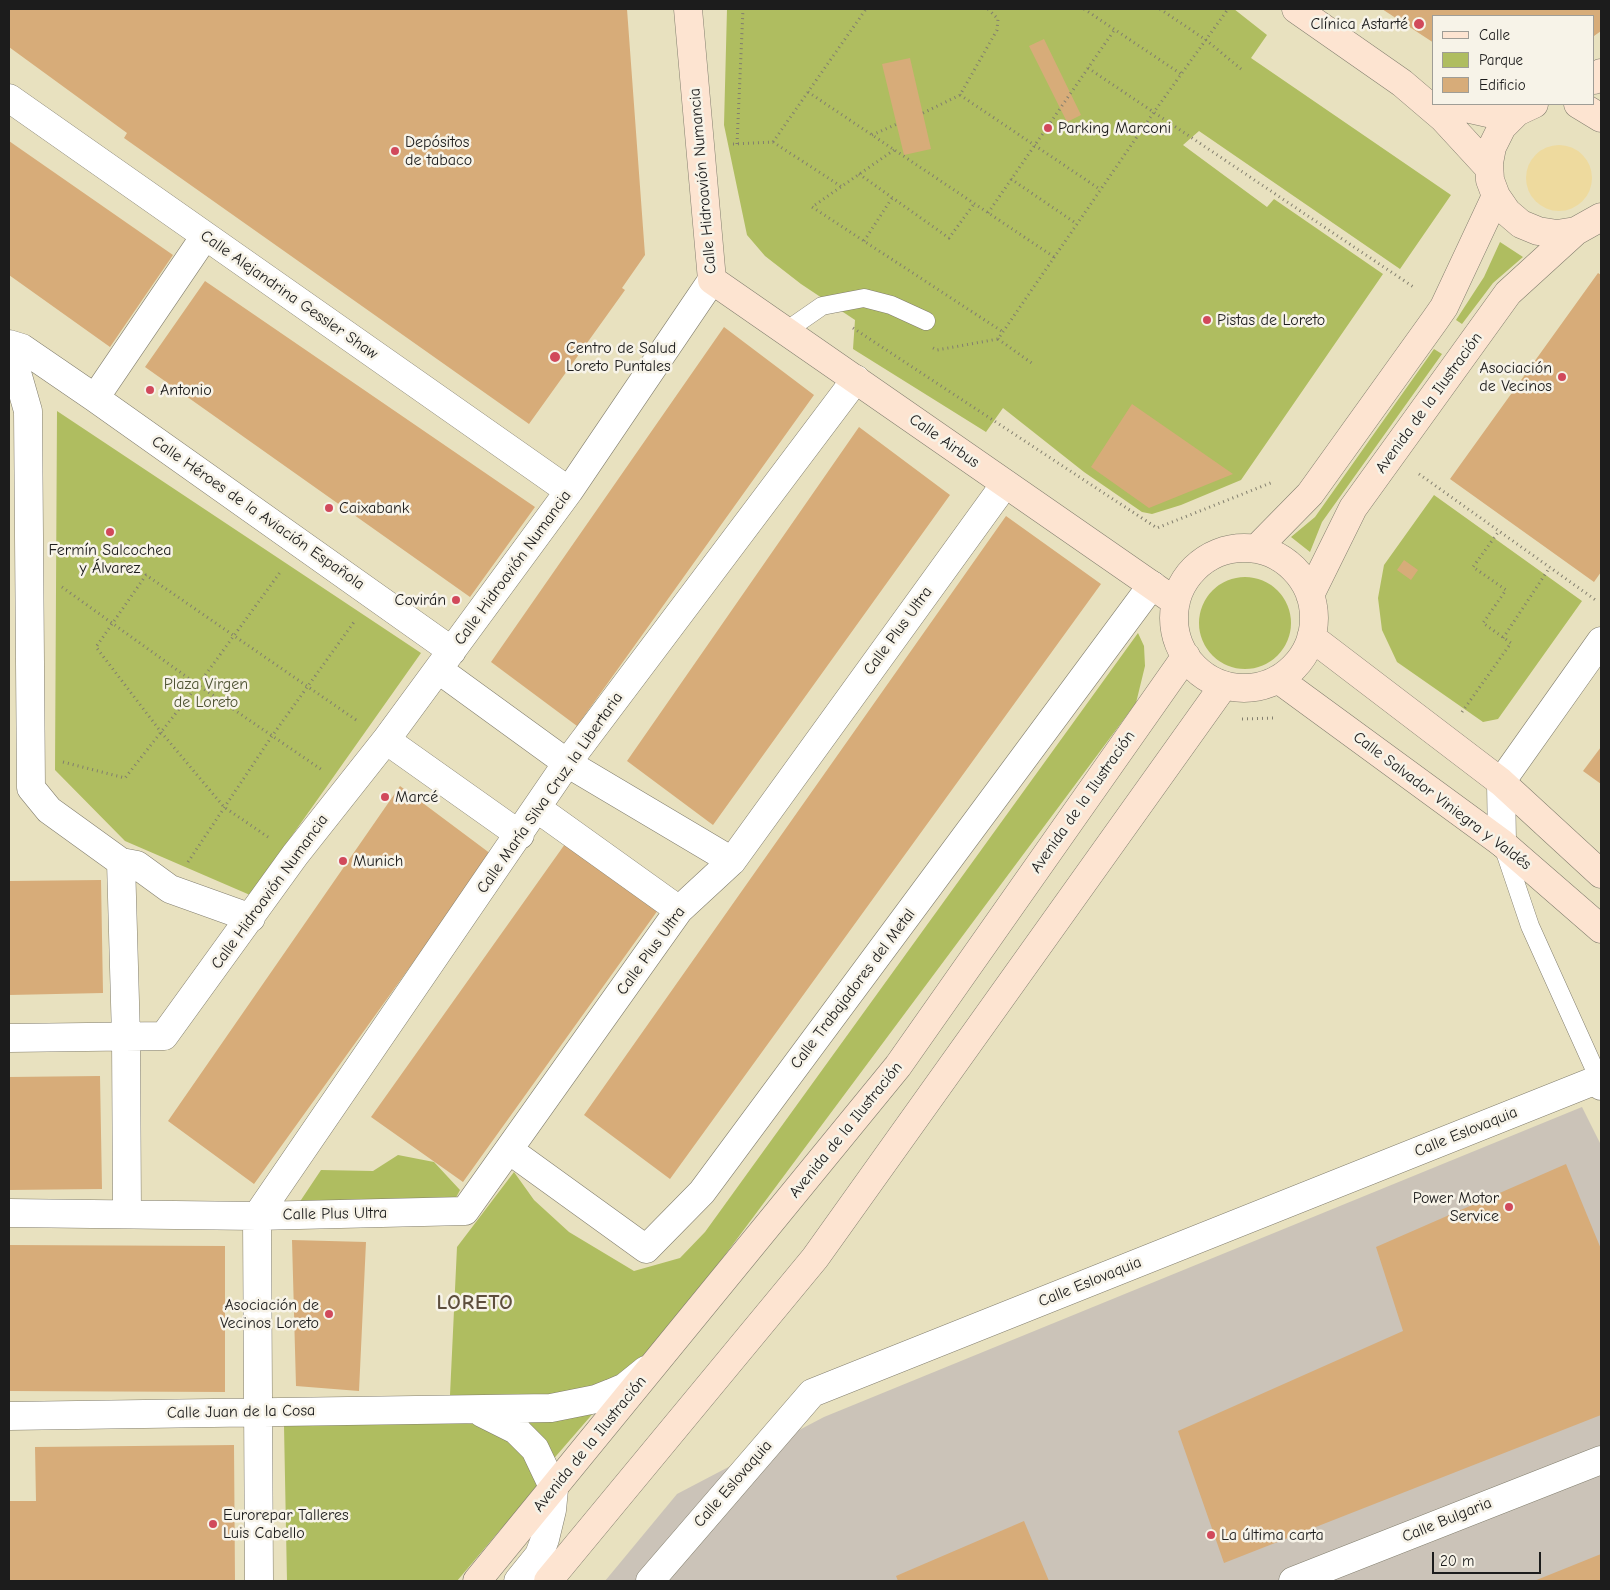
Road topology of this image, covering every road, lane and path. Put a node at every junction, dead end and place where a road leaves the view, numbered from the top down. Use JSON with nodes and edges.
{"nodes":[{"id":1,"x":688,"y":9,"type":"edge"},
{"id":2,"x":743,"y":9,"type":"edge"},
{"id":3,"x":866,"y":9,"type":"edge"},
{"id":4,"x":988,"y":9,"type":"edge"},
{"id":5,"x":1084,"y":9,"type":"edge"},
{"id":6,"x":1160,"y":9,"type":"edge"},
{"id":7,"x":1228,"y":9,"type":"edge"},
{"id":8,"x":1296,"y":9,"type":"edge"},
{"id":9,"x":1115,"y":29,"type":"junction"},
{"id":10,"x":1206,"y":40,"type":"junction"},
{"id":11,"x":1088,"y":68,"type":"junction"},
{"id":12,"x":1241,"y":69,"type":"dead end"},
{"id":13,"x":1181,"y":74,"type":"junction"},
{"id":14,"x":1402,"y":83,"type":"junction"},
{"id":15,"x":808,"y":92,"type":"junction"},
{"id":16,"x":960,"y":95,"type":"junction"},
{"id":17,"x":9,"y":98,"type":"edge"},
{"id":18,"x":1432,"y":98,"type":"edge"},
{"id":19,"x":1452,"y":105,"type":"edge"},
{"id":20,"x":1580,"y":105,"type":"edge"},
{"id":21,"x":1526,"y":108,"type":"edge"},
{"id":22,"x":1154,"y":112,"type":"junction"},
{"id":23,"x":922,"y":113,"type":"dead end"},
{"id":24,"x":1601,"y":118,"type":"edge"},
{"id":25,"x":897,"y":124,"type":"dead end"},
{"id":26,"x":872,"y":135,"type":"junction"},
{"id":27,"x":773,"y":142,"type":"junction"},
{"id":28,"x":737,"y":144,"type":"junction"},
{"id":29,"x":700,"y":145,"type":"junction"},
{"id":30,"x":1034,"y":145,"type":"junction"},
{"id":31,"x":894,"y":150,"type":"junction"},
{"id":32,"x":1490,"y":168,"type":"junction"},
{"id":33,"x":859,"y":174,"type":"junction"},
{"id":34,"x":1011,"y":179,"type":"junction"},
{"id":35,"x":842,"y":187,"type":"junction"},
{"id":36,"x":1101,"y":190,"type":"junction"},
{"id":37,"x":1496,"y":196,"type":"junction"},
{"id":38,"x":892,"y":198,"type":"junction"},
{"id":39,"x":974,"y":204,"type":"junction"},
{"id":40,"x":988,"y":213,"type":"junction"},
{"id":41,"x":1077,"y":224,"type":"junction"},
{"id":42,"x":1592,"y":226,"type":"edge"},
{"id":43,"x":205,"y":236,"type":"junction"},
{"id":44,"x":864,"y":241,"type":"junction"},
{"id":45,"x":1054,"y":257,"type":"junction"},
{"id":46,"x":712,"y":280,"type":"junction"},
{"id":47,"x":1412,"y":293,"type":"dead end"},
{"id":48,"x":926,"y":321,"type":"dead end"},
{"id":49,"x":845,"y":323,"type":"dead end"},
{"id":50,"x":786,"y":331,"type":"junction"},
{"id":51,"x":1003,"y":332,"type":"junction"},
{"id":52,"x":998,"y":339,"type":"junction"},
{"id":53,"x":9,"y":344,"type":"edge"},
{"id":54,"x":930,"y":346,"type":"dead end"},
{"id":55,"x":9,"y":364,"type":"edge"},
{"id":56,"x":1033,"y":364,"type":"dead end"},
{"id":57,"x":64,"y":377,"type":"junction"},
{"id":58,"x":856,"y":379,"type":"junction"},
{"id":59,"x":95,"y":398,"type":"junction"},
{"id":60,"x":21,"y":407,"type":"edge"},
{"id":61,"x":1420,"y":474,"type":"dead end"},
{"id":62,"x":1280,"y":480,"type":"dead end"},
{"id":63,"x":1006,"y":484,"type":"junction"},
{"id":64,"x":569,"y":492,"type":"junction"},
{"id":65,"x":1499,"y":530,"type":"junction"},
{"id":66,"x":1256,"y":549,"type":"junction"},
{"id":67,"x":286,"y":564,"type":"dead end"},
{"id":68,"x":1550,"y":567,"type":"junction"},
{"id":69,"x":56,"y":583,"type":"dead end"},
{"id":70,"x":1152,"y":585,"type":"junction"},
{"id":71,"x":374,"y":595,"type":"junction"},
{"id":72,"x":1310,"y":595,"type":"junction"},
{"id":73,"x":1597,"y":601,"type":"dead end"},
{"id":74,"x":1176,"y":602,"type":"junction"},
{"id":75,"x":113,"y":624,"type":"junction"},
{"id":76,"x":234,"y":635,"type":"junction"},
{"id":77,"x":1312,"y":637,"type":"junction"},
{"id":78,"x":1503,"y":638,"type":"junction"},
{"id":79,"x":1601,"y":641,"type":"edge"},
{"id":80,"x":1186,"y":656,"type":"junction"},
{"id":81,"x":445,"y":660,"type":"junction"},
{"id":82,"x":1278,"y":679,"type":"junction"},
{"id":83,"x":198,"y":685,"type":"junction"},
{"id":84,"x":1224,"y":685,"type":"junction"},
{"id":85,"x":307,"y":688,"type":"junction"},
{"id":86,"x":1459,"y":717,"type":"dead end"},
{"id":87,"x":161,"y":732,"type":"junction"},
{"id":88,"x":272,"y":736,"type":"junction"},
{"id":89,"x":386,"y":740,"type":"junction"},
{"id":90,"x":30,"y":759,"type":"junction"},
{"id":91,"x":567,"y":763,"type":"junction"},
{"id":92,"x":325,"y":772,"type":"dead end"},
{"id":93,"x":1501,"y":782,"type":"junction"},
{"id":94,"x":224,"y":807,"type":"junction"},
{"id":95,"x":538,"y":809,"type":"junction"},
{"id":96,"x":520,"y":835,"type":"junction"},
{"id":97,"x":1502,"y":843,"type":"junction"},
{"id":98,"x":295,"y":855,"type":"junction"},
{"id":99,"x":732,"y":861,"type":"junction"},
{"id":100,"x":121,"y":862,"type":"junction"},
{"id":101,"x":1601,"y":874,"type":"edge"},
{"id":102,"x":170,"y":889,"type":"junction"},
{"id":103,"x":679,"y":910,"type":"junction"},
{"id":104,"x":251,"y":918,"type":"junction"},
{"id":105,"x":1601,"y":930,"type":"edge"},
{"id":106,"x":126,"y":1037,"type":"junction"},
{"id":107,"x":9,"y":1038,"type":"edge"},
{"id":108,"x":1600,"y":1083,"type":"edge"},
{"id":109,"x":509,"y":1150,"type":"junction"},
{"id":110,"x":9,"y":1213,"type":"edge"},
{"id":111,"x":127,"y":1214,"type":"junction"},
{"id":112,"x":257,"y":1216,"type":"junction"},
{"id":113,"x":663,"y":1354,"type":"junction"},
{"id":114,"x":473,"y":1410,"type":"junction"},
{"id":115,"x":258,"y":1411,"type":"junction"},
{"id":116,"x":9,"y":1416,"type":"edge"},
{"id":117,"x":1601,"y":1460,"type":"edge"},
{"id":118,"x":554,"y":1489,"type":"junction"},
{"id":119,"x":259,"y":1581,"type":"edge"},
{"id":120,"x":477,"y":1581,"type":"edge"},
{"id":121,"x":518,"y":1581,"type":"edge"},
{"id":122,"x":548,"y":1581,"type":"edge"},
{"id":123,"x":650,"y":1581,"type":"edge"},
{"id":124,"x":1293,"y":1581,"type":"edge"}],
"edges":[{"from":1,"to":29,"type":"main road","name":"Calle Hidroavión Numancia"},
{"from":2,"to":28,"type":"path"},
{"from":3,"to":15,"type":"path"},
{"from":4,"to":16,"type":"path"},
{"from":5,"to":9,"type":"path"},
{"from":6,"to":10,"type":"path"},
{"from":7,"to":10,"type":"path"},
{"from":8,"to":14,"type":"main road"},
{"from":9,"to":11,"type":"path"},
{"from":9,"to":13,"type":"path"},
{"from":10,"to":12,"type":"path"},
{"from":10,"to":13,"type":"path"},
{"from":11,"to":22,"type":"path"},
{"from":11,"to":30,"type":"path"},
{"from":13,"to":22,"type":"path"},
{"from":14,"to":18,"type":"main road"},
{"from":14,"to":32,"type":"main road"},
{"from":15,"to":26,"type":"path"},
{"from":15,"to":27,"type":"path"},
{"from":16,"to":23,"type":"path"},
{"from":16,"to":30,"type":"path"},
{"from":17,"to":43,"type":"street","name":"Calle Alejandrina Gessler Shaw"},
{"from":19,"to":21,"type":"main road"},
{"from":20,"to":24,"type":"main road"},
{"from":21,"to":32,"type":"main road"},
{"from":22,"to":36,"type":"path"},
{"from":22,"to":47,"type":"path"},
{"from":25,"to":26,"type":"path"},
{"from":26,"to":31,"type":"path"},
{"from":27,"to":28,"type":"path"},
{"from":27,"to":35,"type":"path"},
{"from":28,"to":29,"type":"path"},
{"from":29,"to":46,"type":"main road","name":"Calle Hidroavión Numancia"},
{"from":30,"to":34,"type":"path"},
{"from":30,"to":36,"type":"path"},
{"from":31,"to":33,"type":"path"},
{"from":31,"to":39,"type":"path"},
{"from":32,"to":37,"type":"main road"},
{"from":33,"to":35,"type":"path"},
{"from":33,"to":38,"type":"path"},
{"from":34,"to":40,"type":"path"},
{"from":34,"to":41,"type":"path"},
{"from":35,"to":44,"type":"path"},
{"from":36,"to":41,"type":"path"},
{"from":37,"to":42,"type":"main road"},
{"from":37,"to":66,"type":"main road"},
{"from":38,"to":39,"type":"path"},
{"from":38,"to":44,"type":"path"},
{"from":39,"to":40,"type":"path"},
{"from":40,"to":45,"type":"path"},
{"from":41,"to":45,"type":"path"},
{"from":42,"to":72,"type":"main road","name":"Avenida de la Ilustración"},
{"from":43,"to":59,"type":"street"},
{"from":43,"to":64,"type":"street","name":"Calle Alejandrina Gessler Shaw"},
{"from":44,"to":51,"type":"path"},
{"from":45,"to":51,"type":"path"},
{"from":46,"to":50,"type":"main road","name":"Calle Airbus"},
{"from":46,"to":64,"type":"street","name":"Calle Hidroavión Numancia"},
{"from":48,"to":50,"type":"lane"},
{"from":49,"to":62,"type":"path"},
{"from":50,"to":58,"type":"main road","name":"Calle Airbus"},
{"from":51,"to":52,"type":"path"},
{"from":52,"to":54,"type":"path"},
{"from":52,"to":56,"type":"path"},
{"from":53,"to":57,"type":"street","name":"Calle Héroes de la Aviación Española"},
{"from":55,"to":60,"type":"street"},
{"from":57,"to":59,"type":"street","name":"Calle Héroes de la Aviación Española"},
{"from":57,"to":60,"type":"street"},
{"from":58,"to":63,"type":"main road","name":"Calle Airbus"},
{"from":58,"to":91,"type":"street","name":"Calle María Silva Cruz, la Libertaria"},
{"from":59,"to":71,"type":"street","name":"Calle Héroes de la Aviación Española"},
{"from":60,"to":90,"type":"street"},
{"from":61,"to":65,"type":"path"},
{"from":63,"to":70,"type":"main road","name":"Calle Airbus"},
{"from":63,"to":99,"type":"street","name":"Calle Plus Ultra"},
{"from":64,"to":81,"type":"street","name":"Calle Hidroavión Numancia"},
{"from":65,"to":68,"type":"path"},
{"from":65,"to":78,"type":"path"},
{"from":66,"to":72,"type":"main road"},
{"from":66,"to":74,"type":"main road"},
{"from":67,"to":76,"type":"path"},
{"from":68,"to":73,"type":"path"},
{"from":68,"to":78,"type":"path"},
{"from":69,"to":75,"type":"path"},
{"from":70,"to":74,"type":"main road","name":"Calle Airbus"},
{"from":70,"to":109,"type":"street","name":"Calle Trabajadores del Metal"},
{"from":71,"to":81,"type":"street","name":"Calle Héroes de la Aviación Española"},
{"from":71,"to":85,"type":"path"},
{"from":72,"to":77,"type":"main road"},
{"from":74,"to":80,"type":"main road"},
{"from":75,"to":76,"type":"path"},
{"from":75,"to":83,"type":"path"},
{"from":75,"to":87,"type":"path"},
{"from":76,"to":83,"type":"path"},
{"from":76,"to":85,"type":"path"},
{"from":77,"to":82,"type":"main road"},
{"from":77,"to":93,"type":"main road"},
{"from":78,"to":86,"type":"path"},
{"from":79,"to":93,"type":"street"},
{"from":80,"to":84,"type":"main road"},
{"from":80,"to":113,"type":"main road","name":"Avenida de la Ilustración"},
{"from":81,"to":89,"type":"street","name":"Calle Hidroavión Numancia"},
{"from":81,"to":91,"type":"street","name":"Calle Héroes de la Aviación Española"},
{"from":82,"to":84,"type":"main road"},
{"from":82,"to":97,"type":"main road","name":"Calle Salvador Viniegra y Valdés"},
{"from":83,"to":87,"type":"path"},
{"from":83,"to":88,"type":"path"},
{"from":84,"to":122,"type":"main road"},
{"from":85,"to":88,"type":"path"},
{"from":85,"to":89,"type":"path"},
{"from":87,"to":90,"type":"path"},
{"from":87,"to":94,"type":"path"},
{"from":88,"to":92,"type":"path"},
{"from":88,"to":94,"type":"path"},
{"from":89,"to":96,"type":"street"},
{"from":89,"to":98,"type":"street","name":"Calle Hidroavión Numancia"},
{"from":90,"to":100,"type":"street"},
{"from":91,"to":95,"type":"street","name":"Calle María Silva Cruz, la Libertaria"},
{"from":91,"to":99,"type":"street","name":"Calle Héroes de la Aviación Española"},
{"from":93,"to":97,"type":"street"},
{"from":93,"to":101,"type":"main road"},
{"from":94,"to":98,"type":"path"},
{"from":94,"to":102,"type":"path"},
{"from":95,"to":96,"type":"street","name":"Calle María Silva Cruz, la Libertaria"},
{"from":95,"to":103,"type":"street"},
{"from":96,"to":112,"type":"street","name":"Calle María Silva Cruz, la Libertaria"},
{"from":97,"to":105,"type":"main road","name":"Calle Salvador Viniegra y Valdés"},
{"from":97,"to":108,"type":"lane"},
{"from":98,"to":104,"type":"street","name":"Calle Hidroavión Numancia"},
{"from":99,"to":103,"type":"street","name":"Calle Plus Ultra"},
{"from":100,"to":102,"type":"street"},
{"from":100,"to":106,"type":"street"},
{"from":102,"to":104,"type":"street"},
{"from":103,"to":109,"type":"street","name":"Calle Plus Ultra"},
{"from":104,"to":106,"type":"street","name":"Calle Hidroavión Numancia"},
{"from":106,"to":107,"type":"street"},
{"from":106,"to":111,"type":"street"},
{"from":108,"to":123,"type":"street","name":"Calle Eslovaquia"},
{"from":109,"to":112,"type":"street","name":"Calle Plus Ultra"},
{"from":110,"to":111,"type":"street"},
{"from":111,"to":112,"type":"street"},
{"from":112,"to":115,"type":"street"},
{"from":113,"to":114,"type":"street","name":"Calle Juan de la Cosa"},
{"from":113,"to":118,"type":"main road","name":"Avenida de la Ilustración"},
{"from":114,"to":115,"type":"street","name":"Calle Juan de la Cosa"},
{"from":114,"to":118,"type":"street","name":"Calle Juan de la Cosa"},
{"from":115,"to":116,"type":"street","name":"Calle Juan de la Cosa"},
{"from":115,"to":119,"type":"street"},
{"from":117,"to":124,"type":"street","name":"Calle Bulgaria"},
{"from":118,"to":120,"type":"main road","name":"Avenida de la Ilustración"},
{"from":118,"to":121,"type":"street"}]}
